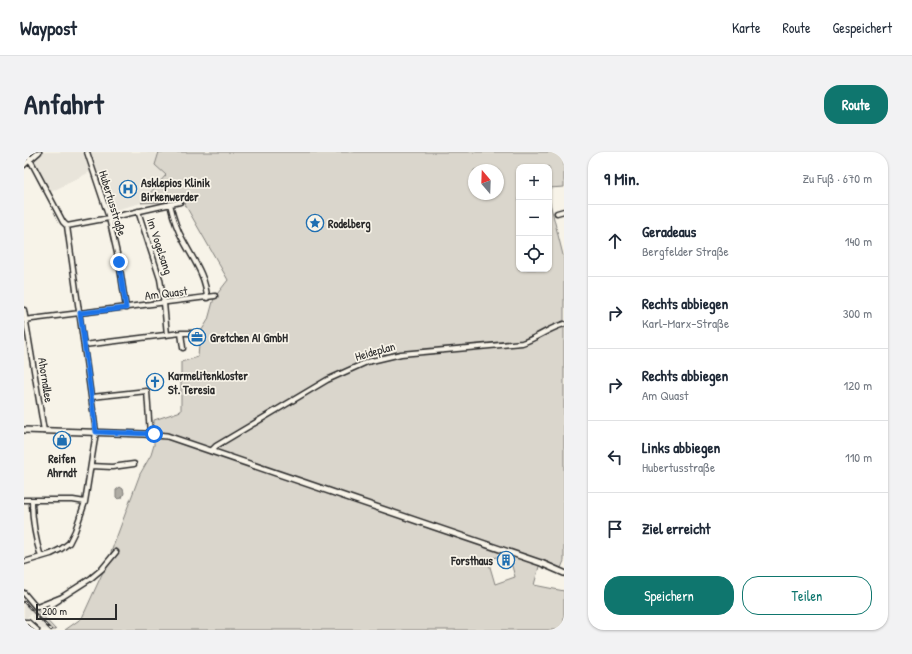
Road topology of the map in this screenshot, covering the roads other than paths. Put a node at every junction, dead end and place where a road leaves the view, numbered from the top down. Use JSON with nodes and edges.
{"nodes":[{"id":1,"x":26,"y":152,"type":"edge"},
{"id":2,"x":39,"y":152,"type":"edge"},
{"id":3,"x":87,"y":152,"type":"edge"},
{"id":4,"x":30,"y":160,"type":"junction"},
{"id":5,"x":24,"y":164,"type":"edge"},
{"id":6,"x":180,"y":202,"type":"dead end"},
{"id":7,"x":170,"y":204,"type":"junction"},
{"id":8,"x":138,"y":211,"type":"junction"},
{"id":9,"x":564,"y":211,"type":"edge"},
{"id":10,"x":557,"y":213,"type":"dead end"},
{"id":11,"x":109,"y":218,"type":"junction"},
{"id":12,"x":67,"y":226,"type":"junction"},
{"id":13,"x":215,"y":296,"type":"dead end"},
{"id":14,"x":207,"y":298,"type":"junction"},
{"id":15,"x":164,"y":303,"type":"junction"},
{"id":16,"x":126,"y":308,"type":"junction"},
{"id":17,"x":24,"y":310,"type":"edge"},
{"id":18,"x":80,"y":313,"type":"junction"},
{"id":19,"x":25,"y":320,"type":"edge"},
{"id":20,"x":564,"y":324,"type":"edge"},
{"id":21,"x":181,"y":333,"type":"junction"},
{"id":22,"x":200,"y":333,"type":"dead end"},
{"id":23,"x":167,"y":335,"type":"junction"},
{"id":24,"x":84,"y":345,"type":"junction"},
{"id":25,"x":183,"y":348,"type":"dead end"},
{"id":26,"x":92,"y":397,"type":"junction"},
{"id":27,"x":24,"y":430,"type":"edge"},
{"id":28,"x":44,"y":431,"type":"junction"},
{"id":29,"x":96,"y":432,"type":"junction"},
{"id":30,"x":150,"y":434,"type":"junction"},
{"id":31,"x":211,"y":452,"type":"junction"},
{"id":32,"x":134,"y":464,"type":"dead end"},
{"id":33,"x":91,"y":466,"type":"junction"},
{"id":34,"x":24,"y":500,"type":"edge"},
{"id":35,"x":32,"y":500,"type":"junction"},
{"id":36,"x":85,"y":502,"type":"junction"},
{"id":37,"x":116,"y":552,"type":"dead end"},
{"id":38,"x":41,"y":557,"type":"junction"},
{"id":39,"x":24,"y":562,"type":"edge"},
{"id":40,"x":564,"y":573,"type":"edge"},
{"id":41,"x":24,"y":592,"type":"edge"},
{"id":42,"x":62,"y":598,"type":"junction"},
{"id":43,"x":51,"y":607,"type":"dead end"},
{"id":44,"x":24,"y":622,"type":"edge"},
{"id":45,"x":37,"y":630,"type":"edge"}],
"edges":[{"from":1,"to":4,"type":"street"},
{"from":2,"to":4,"type":"street"},
{"from":3,"to":11,"type":"street","name":"Hubertusstraße"},
{"from":4,"to":5,"type":"street"},
{"from":4,"to":12,"type":"street"},
{"from":6,"to":7,"type":"street"},
{"from":7,"to":8,"type":"street"},
{"from":7,"to":14,"type":"street"},
{"from":8,"to":11,"type":"street"},
{"from":8,"to":15,"type":"street","name":"Im Vogelsang"},
{"from":9,"to":10,"type":"street"},
{"from":11,"to":12,"type":"street"},
{"from":11,"to":16,"type":"street","name":"Hubertusstraße"},
{"from":12,"to":18,"type":"street"},
{"from":13,"to":14,"type":"street","name":"Am Quast"},
{"from":14,"to":15,"type":"street","name":"Am Quast"},
{"from":15,"to":16,"type":"street","name":"Am Quast"},
{"from":15,"to":23,"type":"street","name":"Im Vogelsang"},
{"from":16,"to":18,"type":"street","name":"Am Quast"},
{"from":17,"to":19,"type":"street","name":"Ahornallee"},
{"from":18,"to":19,"type":"street","name":"Am Quast"},
{"from":18,"to":24,"type":"street"},
{"from":19,"to":28,"type":"street","name":"Ahornallee"},
{"from":20,"to":31,"type":"street","name":"Heideplan"},
{"from":21,"to":22,"type":"street"},
{"from":21,"to":23,"type":"street"},
{"from":21,"to":25,"type":"street"},
{"from":23,"to":24,"type":"street"},
{"from":24,"to":26,"type":"street"},
{"from":26,"to":29,"type":"street"},
{"from":26,"to":30,"type":"street"},
{"from":27,"to":28,"type":"main road"},
{"from":28,"to":29,"type":"main road"},
{"from":29,"to":30,"type":"main road"},
{"from":29,"to":33,"type":"street"},
{"from":30,"to":31,"type":"main road"},
{"from":31,"to":40,"type":"main road"},
{"from":32,"to":33,"type":"street"},
{"from":33,"to":36,"type":"street"},
{"from":34,"to":35,"type":"street"},
{"from":35,"to":36,"type":"street"},
{"from":35,"to":38,"type":"street"},
{"from":36,"to":38,"type":"street"},
{"from":37,"to":42,"type":"street"},
{"from":38,"to":39,"type":"street"},
{"from":41,"to":42,"type":"street"},
{"from":42,"to":43,"type":"street"},
{"from":44,"to":45,"type":"street"}]}
